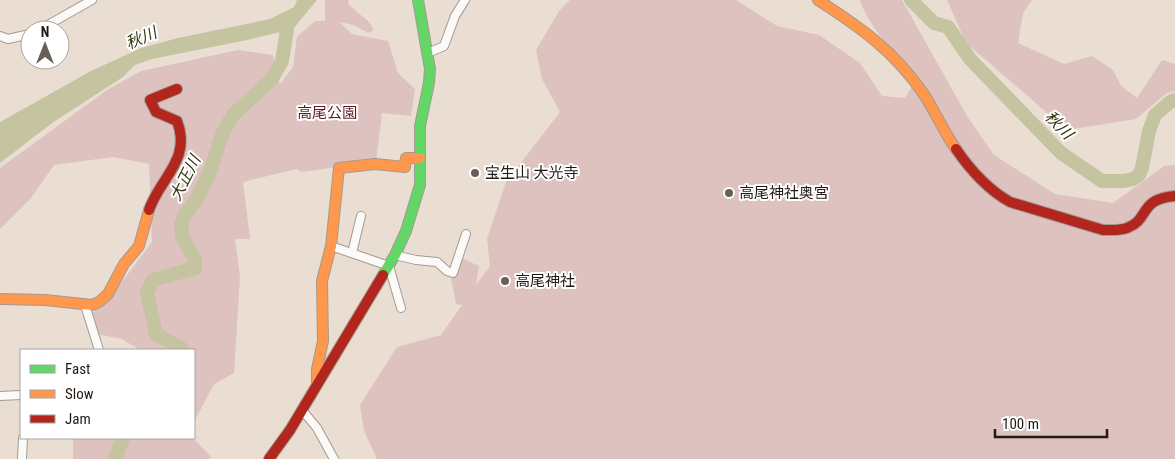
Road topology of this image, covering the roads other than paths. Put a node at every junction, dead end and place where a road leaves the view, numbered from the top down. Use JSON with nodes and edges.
{"nodes":[{"id":1,"x":92,"y":0,"type":"edge"},
{"id":2,"x":418,"y":0,"type":"edge"},
{"id":3,"x":464,"y":0,"type":"edge"},
{"id":4,"x":818,"y":0,"type":"edge"},
{"id":5,"x":57,"y":20,"type":"edge"},
{"id":6,"x":0,"y":36,"type":"edge"},
{"id":7,"x":20,"y":37,"type":"edge"},
{"id":8,"x":428,"y":53,"type":"junction"},
{"id":9,"x":177,"y":89,"type":"dead end"},
{"id":10,"x":420,"y":158,"type":"junction"},
{"id":11,"x":1175,"y":196,"type":"edge"},
{"id":12,"x":361,"y":216,"type":"dead end"},
{"id":13,"x":466,"y":234,"type":"dead end"},
{"id":14,"x":331,"y":246,"type":"junction"},
{"id":15,"x":352,"y":253,"type":"junction"},
{"id":16,"x":395,"y":255,"type":"junction"},
{"id":17,"x":388,"y":266,"type":"junction"},
{"id":18,"x":0,"y":299,"type":"edge"},
{"id":19,"x":84,"y":305,"type":"junction"},
{"id":20,"x":402,"y":308,"type":"dead end"},
{"id":21,"x":99,"y":349,"type":"edge"},
{"id":22,"x":317,"y":385,"type":"junction"},
{"id":23,"x":20,"y":395,"type":"edge"},
{"id":24,"x":0,"y":396,"type":"edge"},
{"id":25,"x":302,"y":410,"type":"junction"},
{"id":26,"x":23,"y":439,"type":"edge"},
{"id":27,"x":22,"y":459,"type":"edge"},
{"id":28,"x":269,"y":459,"type":"edge"},
{"id":29,"x":334,"y":459,"type":"edge"}],
"edges":[{"from":1,"to":5,"type":"street"},
{"from":2,"to":8,"type":"street"},
{"from":3,"to":8,"type":"street"},
{"from":4,"to":11,"type":"street"},
{"from":6,"to":7,"type":"street"},
{"from":8,"to":10,"type":"street"},
{"from":9,"to":19,"type":"street"},
{"from":10,"to":14,"type":"street"},
{"from":10,"to":16,"type":"street"},
{"from":12,"to":15,"type":"street"},
{"from":13,"to":16,"type":"street"},
{"from":14,"to":15,"type":"street"},
{"from":14,"to":22,"type":"street"},
{"from":15,"to":17,"type":"street"},
{"from":16,"to":17,"type":"street"},
{"from":17,"to":20,"type":"street"},
{"from":17,"to":22,"type":"street"},
{"from":18,"to":19,"type":"street"},
{"from":19,"to":21,"type":"street"},
{"from":22,"to":25,"type":"street"},
{"from":23,"to":24,"type":"street"},
{"from":25,"to":28,"type":"street"},
{"from":25,"to":29,"type":"street"},
{"from":26,"to":27,"type":"street"}]}
